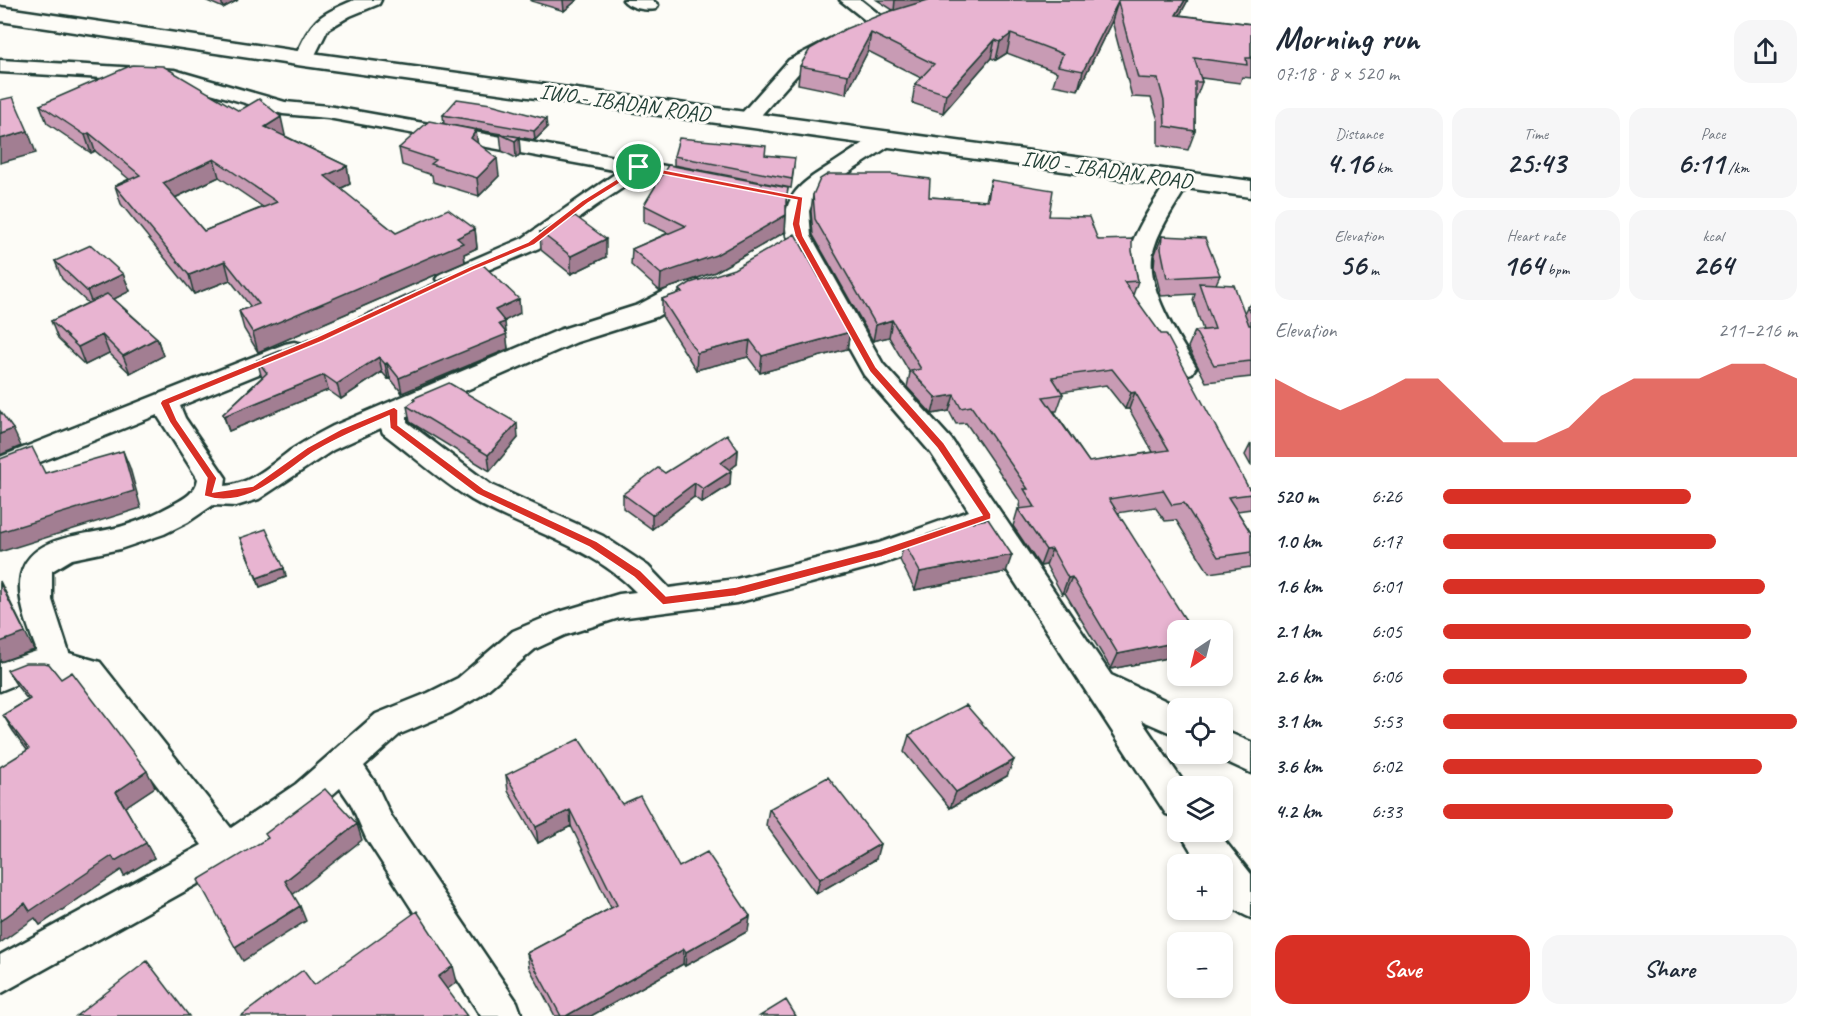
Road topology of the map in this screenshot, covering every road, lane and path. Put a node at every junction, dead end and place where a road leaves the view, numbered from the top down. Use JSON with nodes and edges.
{"nodes":[{"id":1,"x":372,"y":0,"type":"edge"},
{"id":2,"x":849,"y":0,"type":"edge"},
{"id":3,"x":0,"y":14,"type":"edge"},
{"id":4,"x":304,"y":59,"type":"junction"},
{"id":5,"x":0,"y":66,"type":"edge"},
{"id":6,"x":748,"y":118,"type":"junction"},
{"id":7,"x":886,"y":138,"type":"junction"},
{"id":8,"x":639,"y":167,"type":"junction"},
{"id":9,"x":1180,"y":179,"type":"junction"},
{"id":10,"x":720,"y":183,"type":"edge"},
{"id":11,"x":1251,"y":189,"type":"edge"},
{"id":12,"x":724,"y":279,"type":"edge"},
{"id":13,"x":428,"y":289,"type":"edge"},
{"id":14,"x":320,"y":339,"type":"edge"},
{"id":15,"x":1196,"y":392,"type":"edge"},
{"id":16,"x":165,"y":403,"type":"junction"},
{"id":17,"x":394,"y":410,"type":"junction"},
{"id":18,"x":0,"y":468,"type":"edge"},
{"id":19,"x":208,"y":494,"type":"junction"},
{"id":20,"x":988,"y":516,"type":"junction"},
{"id":21,"x":663,"y":601,"type":"junction"},
{"id":22,"x":57,"y":663,"type":"junction"},
{"id":23,"x":0,"y":678,"type":"edge"},
{"id":24,"x":1097,"y":684,"type":"junction"},
{"id":25,"x":1167,"y":717,"type":"edge"},
{"id":26,"x":1233,"y":749,"type":"edge"},
{"id":27,"x":1251,"y":758,"type":"edge"},
{"id":28,"x":343,"y":764,"type":"junction"},
{"id":29,"x":1167,"y":787,"type":"edge"},
{"id":30,"x":227,"y":850,"type":"junction"},
{"id":31,"x":1233,"y":880,"type":"edge"},
{"id":32,"x":1251,"y":901,"type":"edge"},
{"id":33,"x":0,"y":975,"type":"edge"},
{"id":34,"x":503,"y":1016,"type":"edge"}],
"edges":[{"from":1,"to":4,"type":"street"},
{"from":2,"to":6,"type":"street"},
{"from":3,"to":4,"type":"main road","name":"IWO - IBADAN ROAD"},
{"from":4,"to":6,"type":"main road","name":"IWO - IBADAN ROAD"},
{"from":5,"to":8,"type":"street"},
{"from":6,"to":7,"type":"main road","name":"IWO - IBADAN ROAD"},
{"from":7,"to":9,"type":"main road","name":"IWO - IBADAN ROAD"},
{"from":7,"to":20,"type":"street"},
{"from":8,"to":10,"type":"street"},
{"from":8,"to":13,"type":"street"},
{"from":9,"to":11,"type":"main road","name":"IWO - IBADAN ROAD"},
{"from":9,"to":15,"type":"street"},
{"from":12,"to":17,"type":"street"},
{"from":14,"to":16,"type":"street"},
{"from":16,"to":18,"type":"street"},
{"from":16,"to":19,"type":"street"},
{"from":17,"to":19,"type":"street"},
{"from":17,"to":21,"type":"street"},
{"from":19,"to":22,"type":"street"},
{"from":20,"to":21,"type":"street"},
{"from":20,"to":24,"type":"street"},
{"from":21,"to":28,"type":"street"},
{"from":22,"to":23,"type":"street"},
{"from":22,"to":30,"type":"street"},
{"from":24,"to":25,"type":"street"},
{"from":24,"to":29,"type":"street"},
{"from":26,"to":27,"type":"street"},
{"from":28,"to":30,"type":"street"},
{"from":28,"to":34,"type":"street"},
{"from":30,"to":33,"type":"street"},
{"from":31,"to":32,"type":"street"}]}
